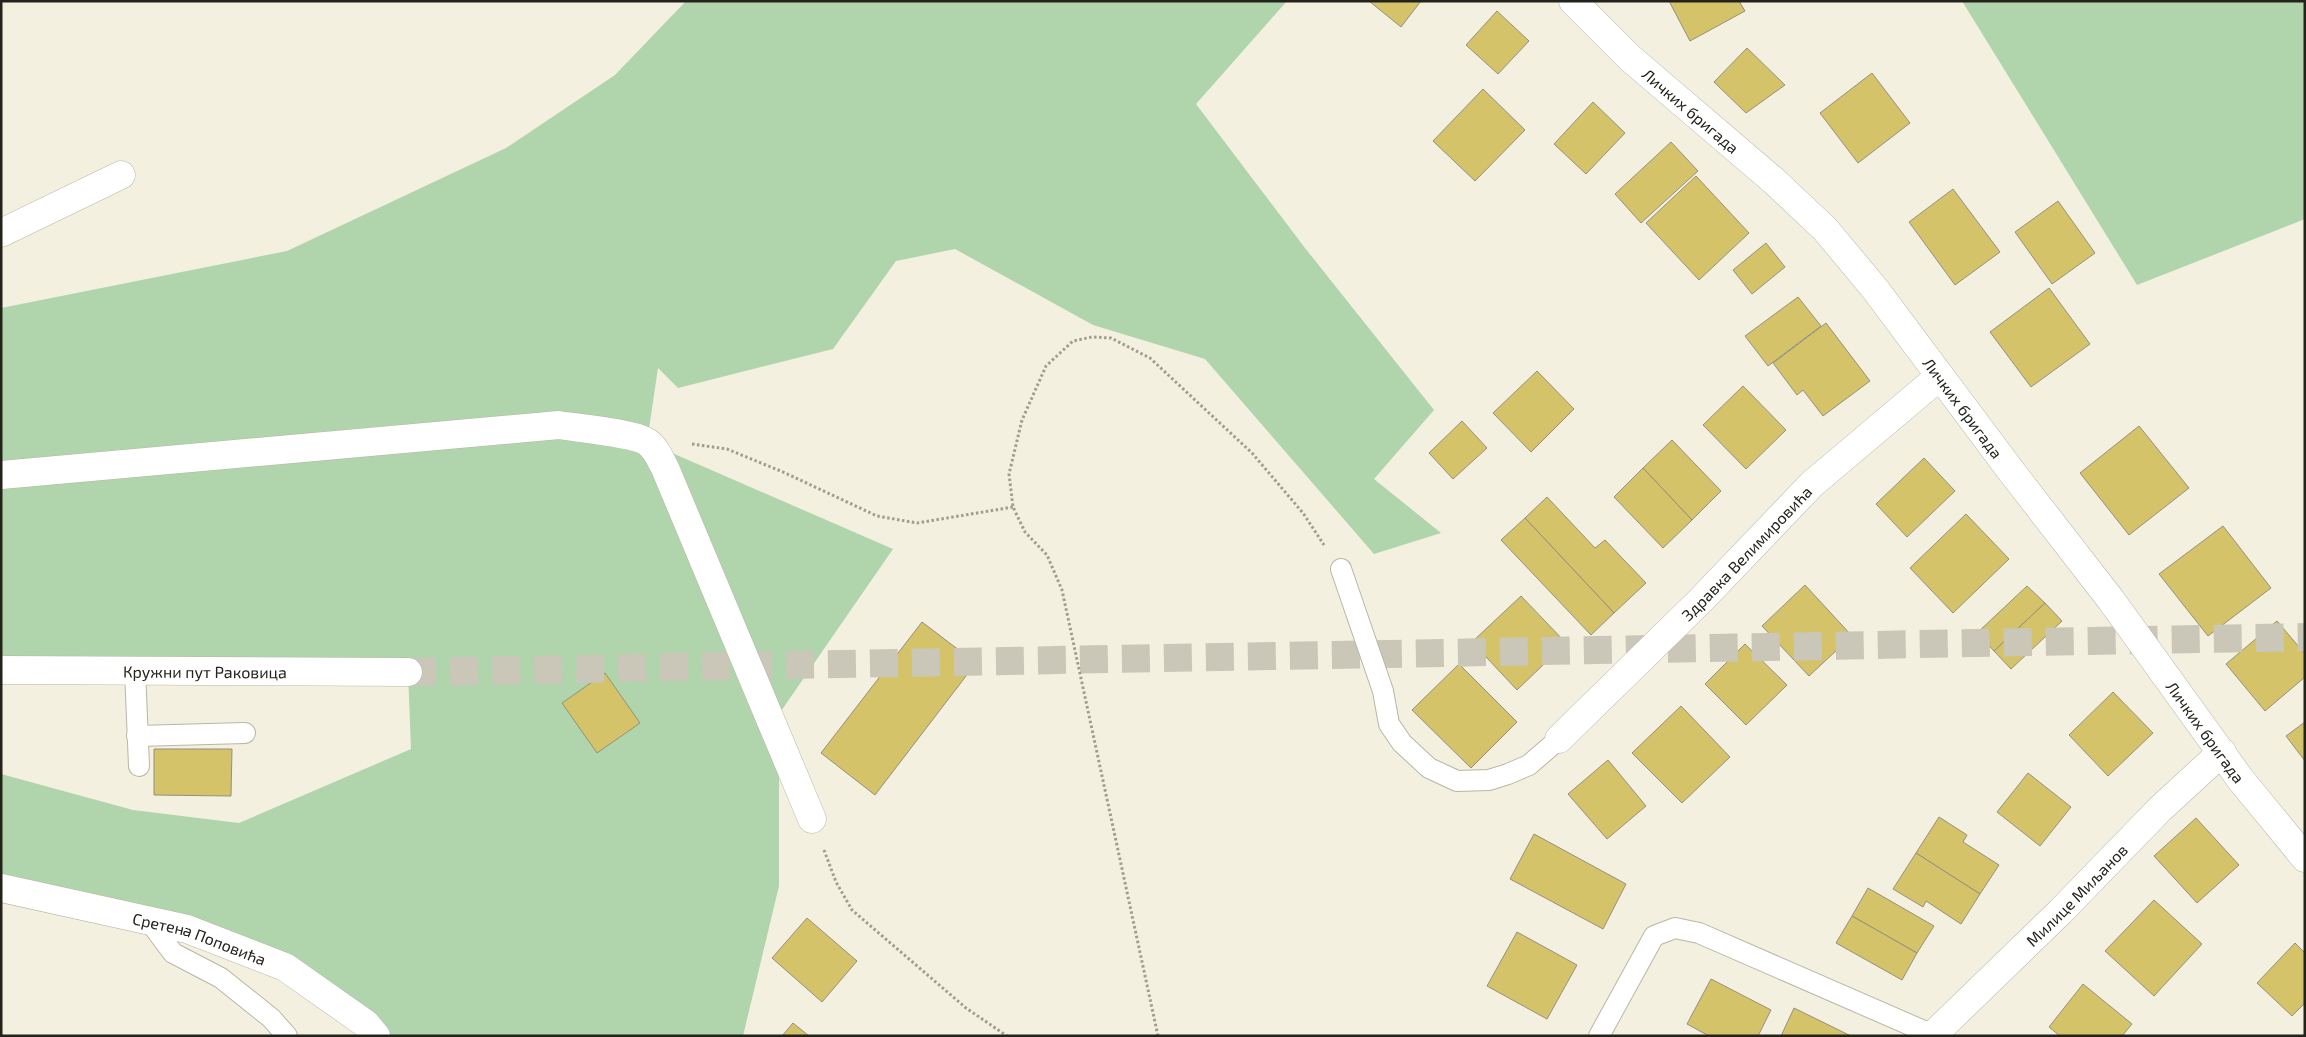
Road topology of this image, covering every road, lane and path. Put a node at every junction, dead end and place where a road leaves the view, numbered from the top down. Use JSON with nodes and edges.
{"nodes":[{"id":1,"x":1573,"y":1,"type":"edge"},
{"id":2,"x":121,"y":175,"type":"dead end"},
{"id":3,"x":1,"y":233,"type":"edge"},
{"id":4,"x":1940,"y":376,"type":"junction"},
{"id":5,"x":647,"y":441,"type":"junction"},
{"id":6,"x":1,"y":475,"type":"edge"},
{"id":7,"x":1013,"y":506,"type":"junction"},
{"id":8,"x":1340,"y":569,"type":"joint"},
{"id":9,"x":1,"y":670,"type":"edge"},
{"id":10,"x":135,"y":670,"type":"junction"},
{"id":11,"x":408,"y":672,"type":"tunnel mouth"},
{"id":12,"x":245,"y":733,"type":"dead end"},
{"id":13,"x":137,"y":736,"type":"junction"},
{"id":14,"x":1559,"y":738,"type":"joint"},
{"id":15,"x":2222,"y":752,"type":"junction"},
{"id":16,"x":138,"y":766,"type":"dead end"},
{"id":17,"x":812,"y":819,"type":"joint"},
{"id":18,"x":2305,"y":858,"type":"edge"},
{"id":19,"x":1,"y":888,"type":"edge"},
{"id":20,"x":149,"y":921,"type":"junction"},
{"id":21,"x":1932,"y":1035,"type":"edge"},
{"id":22,"x":288,"y":1036,"type":"edge"},
{"id":23,"x":376,"y":1036,"type":"edge"},
{"id":24,"x":1007,"y":1036,"type":"edge"},
{"id":25,"x":1158,"y":1036,"type":"edge"},
{"id":26,"x":1599,"y":1036,"type":"edge"}],
"edges":[{"from":1,"to":4,"type":"street","name":"Личких бригада"},
{"from":2,"to":3,"type":"street"},
{"from":4,"to":14,"type":"street","name":"Здравка Велимировића"},
{"from":4,"to":15,"type":"street","name":"Личких бригада"},
{"from":5,"to":6,"type":"street"},
{"from":5,"to":7,"type":"path"},
{"from":5,"to":17,"type":"street"},
{"from":7,"to":8,"type":"path"},
{"from":7,"to":25,"type":"path"},
{"from":8,"to":14,"type":"lane"},
{"from":9,"to":10,"type":"street","name":"Кружни пут Раковица"},
{"from":10,"to":11,"type":"street","name":"Кружни пут Раковица"},
{"from":10,"to":13,"type":"lane"},
{"from":12,"to":13,"type":"lane"},
{"from":13,"to":16,"type":"lane"},
{"from":15,"to":18,"type":"street","name":"Личких бригада"},
{"from":15,"to":21,"type":"street","name":"Милице Миљанов"},
{"from":17,"to":24,"type":"path"},
{"from":19,"to":20,"type":"street","name":"Сретена Поповића"},
{"from":20,"to":22,"type":"lane"},
{"from":20,"to":23,"type":"street","name":"Сретена Поповића"},
{"from":21,"to":26,"type":"lane"}]}
